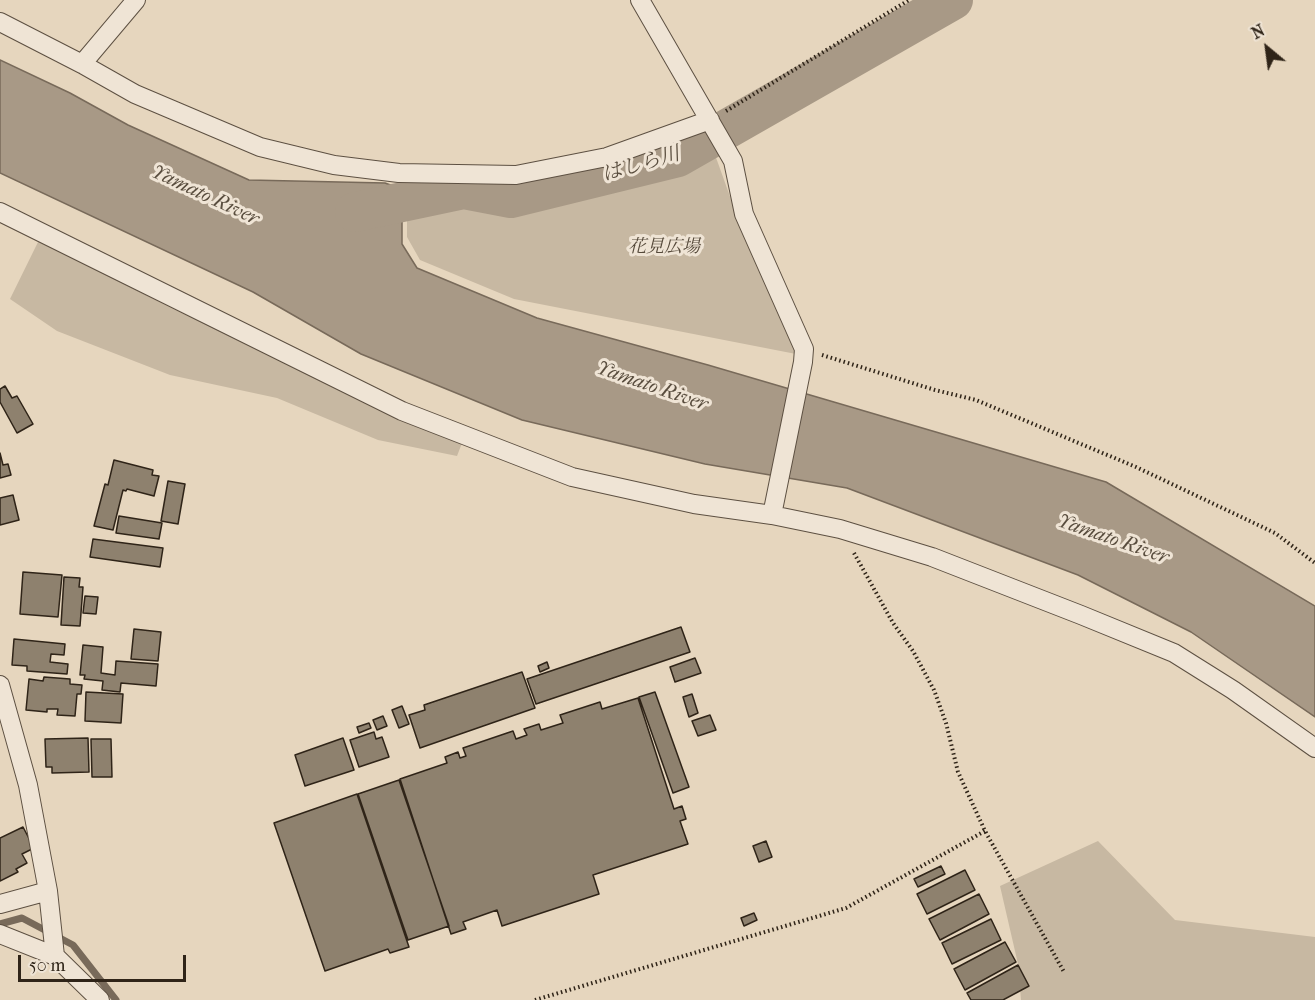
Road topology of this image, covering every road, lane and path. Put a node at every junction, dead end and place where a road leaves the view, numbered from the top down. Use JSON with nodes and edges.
{"nodes":[{"id":1,"x":136,"y":0,"type":"edge"},
{"id":2,"x":640,"y":0,"type":"edge"},
{"id":3,"x":909,"y":0,"type":"edge"},
{"id":4,"x":0,"y":22,"type":"edge"},
{"id":5,"x":82,"y":63,"type":"junction"},
{"id":6,"x":710,"y":120,"type":"junction"},
{"id":7,"x":0,"y":212,"type":"edge"},
{"id":8,"x":804,"y":355,"type":"junction"},
{"id":9,"x":773,"y":510,"type":"junction"},
{"id":10,"x":840,"y":529,"type":"junction"},
{"id":11,"x":1315,"y":563,"type":"edge"},
{"id":12,"x":0,"y":685,"type":"edge"},
{"id":13,"x":1315,"y":748,"type":"edge"},
{"id":14,"x":985,"y":831,"type":"junction"},
{"id":15,"x":48,"y":891,"type":"junction"},
{"id":16,"x":0,"y":904,"type":"edge"},
{"id":17,"x":1,"y":936,"type":"edge"},
{"id":18,"x":55,"y":956,"type":"junction"},
{"id":19,"x":1064,"y":972,"type":"dead end"},
{"id":20,"x":100,"y":1000,"type":"edge"},
{"id":21,"x":535,"y":1000,"type":"edge"}],
"edges":[{"from":1,"to":5,"type":"street"},
{"from":2,"to":6,"type":"street"},
{"from":3,"to":6,"type":"path"},
{"from":4,"to":5,"type":"street"},
{"from":5,"to":6,"type":"street"},
{"from":6,"to":8,"type":"street"},
{"from":7,"to":9,"type":"street"},
{"from":8,"to":9,"type":"street"},
{"from":8,"to":11,"type":"path"},
{"from":9,"to":10,"type":"street"},
{"from":10,"to":13,"type":"street"},
{"from":10,"to":14,"type":"path"},
{"from":12,"to":15,"type":"street"},
{"from":14,"to":19,"type":"path"},
{"from":14,"to":21,"type":"path"},
{"from":15,"to":16,"type":"street"},
{"from":15,"to":18,"type":"street"},
{"from":17,"to":18,"type":"street"},
{"from":18,"to":20,"type":"street"}]}
